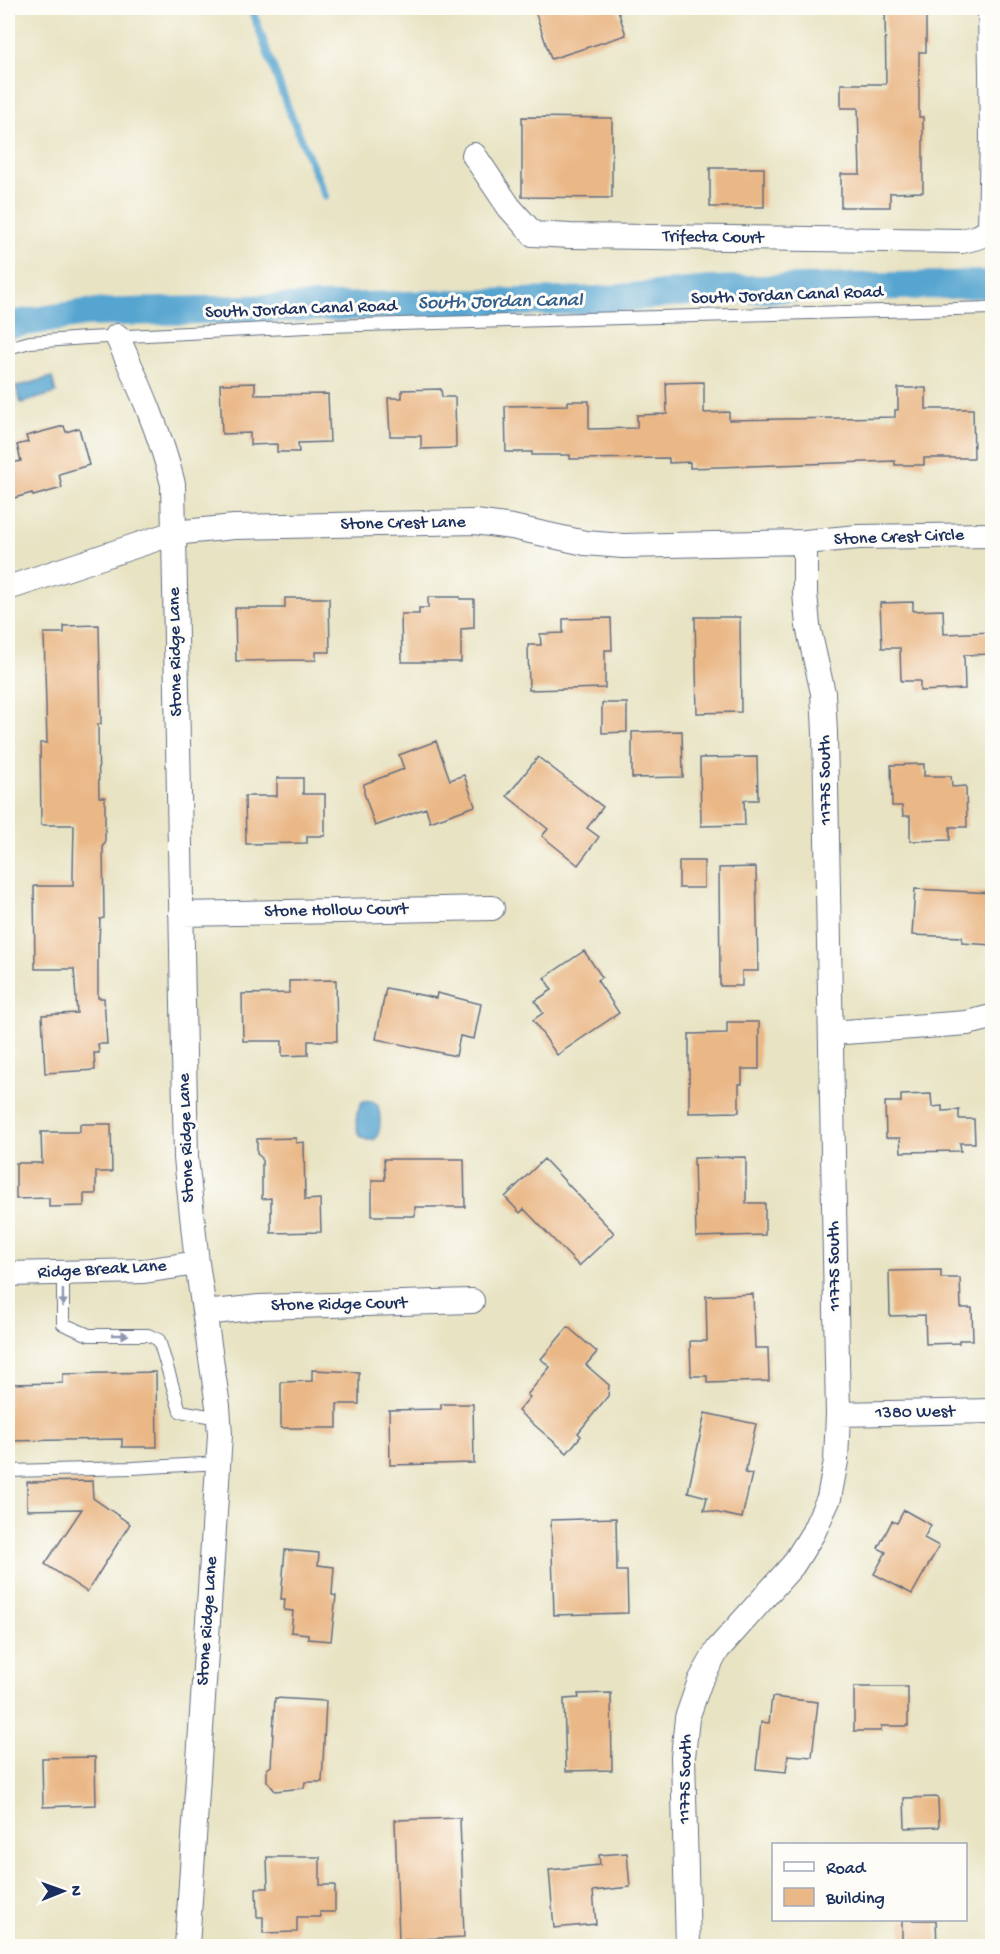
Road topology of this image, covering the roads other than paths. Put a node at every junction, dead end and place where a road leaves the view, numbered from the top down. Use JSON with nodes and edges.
{"nodes":[{"id":1,"x":990,"y":8,"type":"edge"},
{"id":2,"x":992,"y":116,"type":"edge"},
{"id":3,"x":474,"y":155,"type":"dead end"},
{"id":4,"x":993,"y":308,"type":"edge"},
{"id":5,"x":117,"y":336,"type":"junction"},
{"id":6,"x":8,"y":348,"type":"edge"},
{"id":7,"x":174,"y":533,"type":"junction"},
{"id":8,"x":993,"y":534,"type":"edge"},
{"id":9,"x":805,"y":542,"type":"junction"},
{"id":10,"x":8,"y":588,"type":"edge"},
{"id":11,"x":492,"y":908,"type":"dead end"},
{"id":12,"x":181,"y":914,"type":"junction"},
{"id":13,"x":993,"y":1017,"type":"edge"},
{"id":14,"x":831,"y":1033,"type":"junction"},
{"id":15,"x":197,"y":1263,"type":"junction"},
{"id":16,"x":63,"y":1273,"type":"junction"},
{"id":17,"x":8,"y":1274,"type":"edge"},
{"id":18,"x":472,"y":1301,"type":"dead end"},
{"id":19,"x":205,"y":1313,"type":"junction"},
{"id":20,"x":993,"y":1411,"type":"edge"},
{"id":21,"x":838,"y":1414,"type":"junction"},
{"id":22,"x":219,"y":1418,"type":"junction"},
{"id":23,"x":219,"y":1463,"type":"junction"},
{"id":24,"x":8,"y":1471,"type":"edge"},
{"id":25,"x":187,"y":1947,"type":"edge"},
{"id":26,"x":688,"y":1947,"type":"edge"}],
"edges":[{"from":1,"to":2,"type":"street"},
{"from":2,"to":3,"type":"street","name":"Trifecta Court"},
{"from":4,"to":5,"type":"lane","name":"South Jordan Canal Road"},
{"from":5,"to":6,"type":"lane","name":"South Jordan Canal Road"},
{"from":5,"to":7,"type":"street","name":"Stone Ridge Lane"},
{"from":7,"to":9,"type":"street","name":"Stone Crest Lane"},
{"from":7,"to":10,"type":"street","name":"Stone Crest Lane"},
{"from":7,"to":12,"type":"street","name":"Stone Ridge Lane"},
{"from":8,"to":9,"type":"street","name":"Stone Crest Circle"},
{"from":9,"to":14,"type":"street","name":"11775 South"},
{"from":11,"to":12,"type":"street","name":"Stone Hollow Court"},
{"from":12,"to":15,"type":"street","name":"Stone Ridge Lane"},
{"from":13,"to":14,"type":"street"},
{"from":14,"to":21,"type":"street","name":"11775 South"},
{"from":15,"to":16,"type":"street","name":"Ridge Break Lane"},
{"from":15,"to":19,"type":"street","name":"Stone Ridge Lane"},
{"from":16,"to":17,"type":"street","name":"Ridge Break Lane"},
{"from":16,"to":22,"type":"lane","one_way":true},
{"from":18,"to":19,"type":"street","name":"Stone Ridge Court"},
{"from":19,"to":22,"type":"street","name":"Stone Ridge Lane"},
{"from":20,"to":21,"type":"street","name":"1380 West"},
{"from":21,"to":26,"type":"street","name":"11775 South"},
{"from":22,"to":23,"type":"street","name":"Stone Ridge Lane"},
{"from":23,"to":24,"type":"lane"},
{"from":23,"to":25,"type":"street","name":"Stone Ridge Lane"}]}
